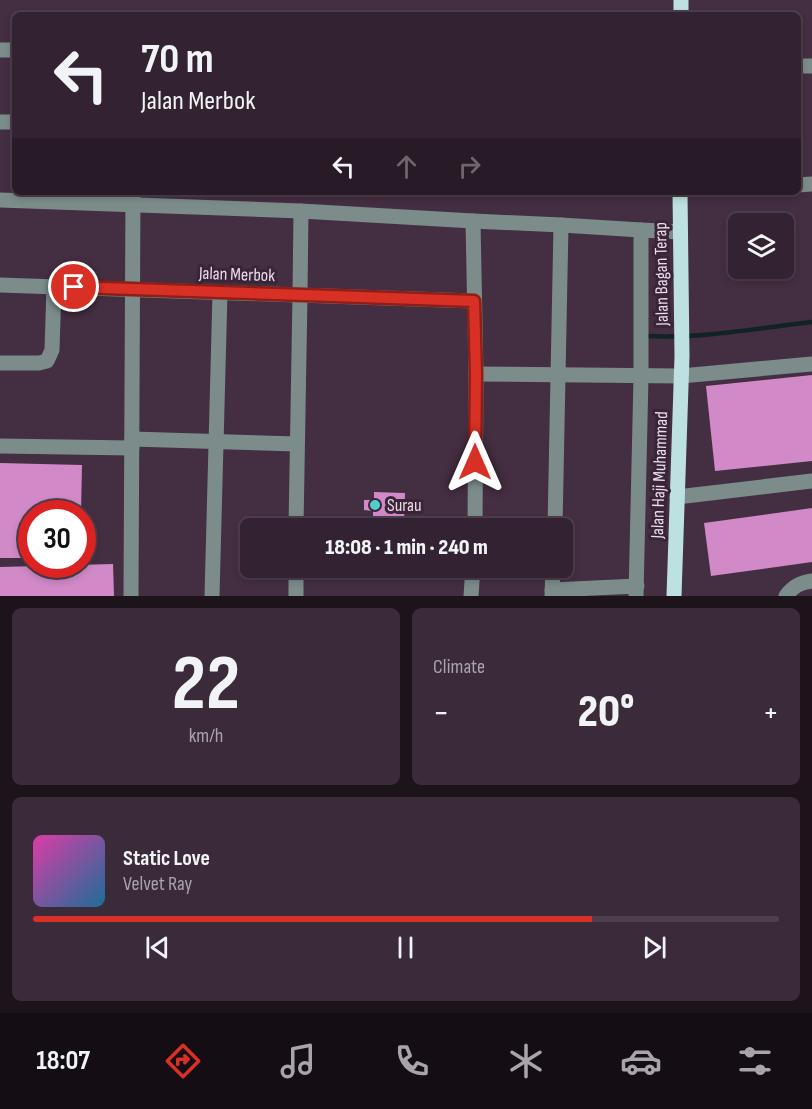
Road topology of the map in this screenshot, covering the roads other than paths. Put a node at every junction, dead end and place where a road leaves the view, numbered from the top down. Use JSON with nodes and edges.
{"nodes":[{"id":1,"x":680,"y":195,"type":"edge"},
{"id":2,"x":133,"y":198,"type":"edge"},
{"id":3,"x":0,"y":200,"type":"edge"},
{"id":4,"x":301,"y":211,"type":"junction"},
{"id":5,"x":473,"y":221,"type":"junction"},
{"id":6,"x":561,"y":225,"type":"junction"},
{"id":7,"x":641,"y":230,"type":"junction"},
{"id":8,"x":680,"y":232,"type":"junction"},
{"id":9,"x":0,"y":285,"type":"edge"},
{"id":10,"x":54,"y":287,"type":"junction"},
{"id":11,"x":133,"y":290,"type":"junction"},
{"id":12,"x":220,"y":292,"type":"junction"},
{"id":13,"x":300,"y":295,"type":"junction"},
{"id":14,"x":474,"y":301,"type":"junction"},
{"id":15,"x":682,"y":356,"type":"joint"},
{"id":16,"x":0,"y":363,"type":"edge"},
{"id":17,"x":812,"y":364,"type":"edge"},
{"id":18,"x":476,"y":374,"type":"junction"},
{"id":19,"x":558,"y":375,"type":"junction"},
{"id":20,"x":681,"y":376,"type":"junction"},
{"id":21,"x":641,"y":377,"type":"junction"},
{"id":22,"x":216,"y":441,"type":"junction"},
{"id":23,"x":132,"y":444,"type":"junction"},
{"id":24,"x":297,"y":444,"type":"junction"},
{"id":25,"x":0,"y":446,"type":"edge"},
{"id":26,"x":812,"y":481,"type":"edge"},
{"id":27,"x":677,"y":497,"type":"junction"},
{"id":28,"x":296,"y":518,"type":"edge"},
{"id":29,"x":475,"y":518,"type":"edge"},
{"id":30,"x":555,"y":518,"type":"edge"},
{"id":31,"x":296,"y":578,"type":"edge"},
{"id":32,"x":472,"y":578,"type":"edge"},
{"id":33,"x":553,"y":578,"type":"edge"},
{"id":34,"x":812,"y":581,"type":"edge"},
{"id":35,"x":636,"y":591,"type":"edge"},
{"id":36,"x":552,"y":593,"type":"edge"},
{"id":37,"x":131,"y":596,"type":"edge"},
{"id":38,"x":212,"y":596,"type":"edge"},
{"id":39,"x":296,"y":596,"type":"edge"},
{"id":40,"x":471,"y":596,"type":"edge"},
{"id":41,"x":674,"y":596,"type":"edge"},
{"id":42,"x":786,"y":596,"type":"edge"}],
"edges":[{"from":1,"to":8,"type":"main road","name":"Jalan Bagan Terap"},
{"from":2,"to":3,"type":"street"},
{"from":2,"to":4,"type":"street"},
{"from":2,"to":11,"type":"street"},
{"from":4,"to":5,"type":"street"},
{"from":4,"to":13,"type":"street"},
{"from":5,"to":6,"type":"street"},
{"from":5,"to":14,"type":"street"},
{"from":6,"to":7,"type":"street"},
{"from":6,"to":19,"type":"street"},
{"from":7,"to":8,"type":"street"},
{"from":7,"to":21,"type":"street"},
{"from":8,"to":15,"type":"main road","name":"Jalan Bagan Terap"},
{"from":9,"to":10,"type":"street","name":"Jalan Merbok"},
{"from":10,"to":11,"type":"street","name":"Jalan Merbok"},
{"from":10,"to":16,"type":"street"},
{"from":11,"to":12,"type":"street","name":"Jalan Merbok"},
{"from":11,"to":23,"type":"street"},
{"from":12,"to":13,"type":"street","name":"Jalan Merbok"},
{"from":12,"to":22,"type":"street"},
{"from":13,"to":14,"type":"street","name":"Jalan Merbok"},
{"from":13,"to":24,"type":"street"},
{"from":14,"to":18,"type":"street"},
{"from":15,"to":20,"type":"main road","name":"Jalan Haji Muhammad"},
{"from":17,"to":20,"type":"street"},
{"from":18,"to":19,"type":"street"},
{"from":18,"to":29,"type":"street"},
{"from":19,"to":21,"type":"street"},
{"from":19,"to":30,"type":"street"},
{"from":20,"to":21,"type":"street"},
{"from":20,"to":27,"type":"main road","name":"Jalan Haji Muhammad"},
{"from":21,"to":35,"type":"street"},
{"from":22,"to":23,"type":"street"},
{"from":22,"to":24,"type":"street"},
{"from":22,"to":38,"type":"street"},
{"from":23,"to":25,"type":"street"},
{"from":23,"to":37,"type":"street"},
{"from":24,"to":28,"type":"street"},
{"from":26,"to":27,"type":"street"},
{"from":27,"to":41,"type":"main road","name":"Jalan Haji Muhammad"},
{"from":31,"to":39,"type":"street"},
{"from":32,"to":40,"type":"street"},
{"from":33,"to":36,"type":"street"},
{"from":34,"to":42,"type":"street"},
{"from":35,"to":36,"type":"street"}]}
